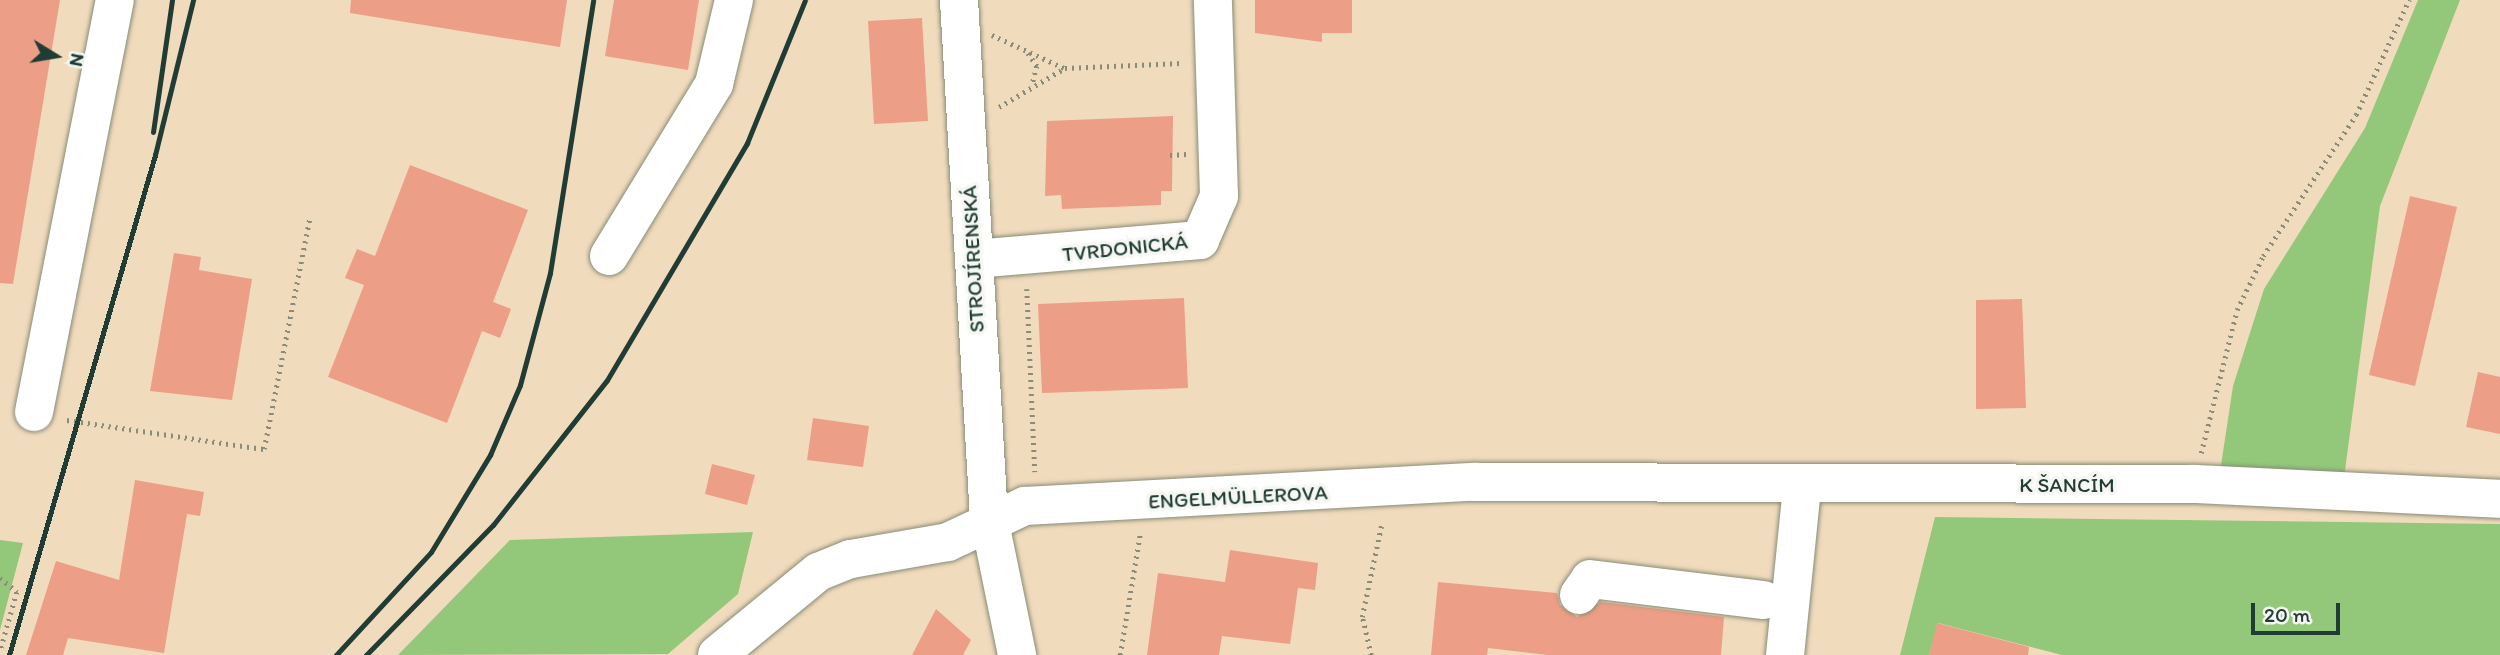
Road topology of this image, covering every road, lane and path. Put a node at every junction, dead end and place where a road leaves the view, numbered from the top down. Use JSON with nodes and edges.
{"nodes":[{"id":1,"x":115,"y":0,"type":"edge"},
{"id":2,"x":734,"y":0,"type":"edge"},
{"id":3,"x":959,"y":0,"type":"edge"},
{"id":4,"x":1213,"y":0,"type":"edge"},
{"id":5,"x":2409,"y":0,"type":"edge"},
{"id":6,"x":980,"y":33,"type":"dead end"},
{"id":7,"x":1026,"y":49,"type":"junction"},
{"id":8,"x":1214,"y":61,"type":"junction"},
{"id":9,"x":1065,"y":68,"type":"junction"},
{"id":10,"x":1031,"y":88,"type":"junction"},
{"id":11,"x":986,"y":111,"type":"dead end"},
{"id":12,"x":310,"y":216,"type":"dead end"},
{"id":13,"x":609,"y":256,"type":"dead end"},
{"id":14,"x":974,"y":259,"type":"junction"},
{"id":15,"x":1026,"y":272,"type":"dead end"},
{"id":16,"x":34,"y":412,"type":"joint"},
{"id":17,"x":1035,"y":482,"type":"dead end"},
{"id":18,"x":2195,"y":484,"type":"junction"},
{"id":19,"x":1802,"y":486,"type":"junction"},
{"id":20,"x":2500,"y":499,"type":"edge"},
{"id":21,"x":989,"y":518,"type":"junction"},
{"id":22,"x":1382,"y":522,"type":"dead end"},
{"id":23,"x":1140,"y":528,"type":"dead end"},
{"id":24,"x":0,"y":578,"type":"edge"},
{"id":25,"x":1579,"y":595,"type":"dead end"},
{"id":26,"x":1764,"y":600,"type":"dead end"},
{"id":27,"x":0,"y":652,"type":"edge"},
{"id":28,"x":717,"y":655,"type":"edge"},
{"id":29,"x":1017,"y":655,"type":"edge"},
{"id":30,"x":1120,"y":655,"type":"edge"},
{"id":31,"x":1371,"y":655,"type":"edge"},
{"id":32,"x":1785,"y":655,"type":"edge"}],
"edges":[{"from":1,"to":16,"type":"street"},
{"from":2,"to":13,"type":"street"},
{"from":3,"to":14,"type":"street","name":"STROJÍRENSKÁ"},
{"from":4,"to":8,"type":"street","name":"TVRDONICKÁ"},
{"from":5,"to":18,"type":"path"},
{"from":6,"to":7,"type":"path"},
{"from":7,"to":9,"type":"path"},
{"from":7,"to":10,"type":"path"},
{"from":8,"to":9,"type":"path"},
{"from":8,"to":14,"type":"street","name":"TVRDONICKÁ"},
{"from":9,"to":10,"type":"path"},
{"from":10,"to":11,"type":"path"},
{"from":12,"to":16,"type":"path"},
{"from":14,"to":21,"type":"street","name":"STROJÍRENSKÁ"},
{"from":15,"to":17,"type":"path"},
{"from":18,"to":19,"type":"street","name":"K ŠANCÍM"},
{"from":18,"to":20,"type":"street","name":"K ŠANCÍM"},
{"from":19,"to":21,"type":"street","name":"ENGELMÜLLEROVA"},
{"from":19,"to":32,"type":"street"},
{"from":21,"to":28,"type":"street","name":"ENGELMÜLLEROVA"},
{"from":21,"to":29,"type":"street","name":"STROJÍRENSKÁ"},
{"from":22,"to":31,"type":"path"},
{"from":23,"to":30,"type":"path"},
{"from":24,"to":27,"type":"path"},
{"from":25,"to":26,"type":"street"}]}
